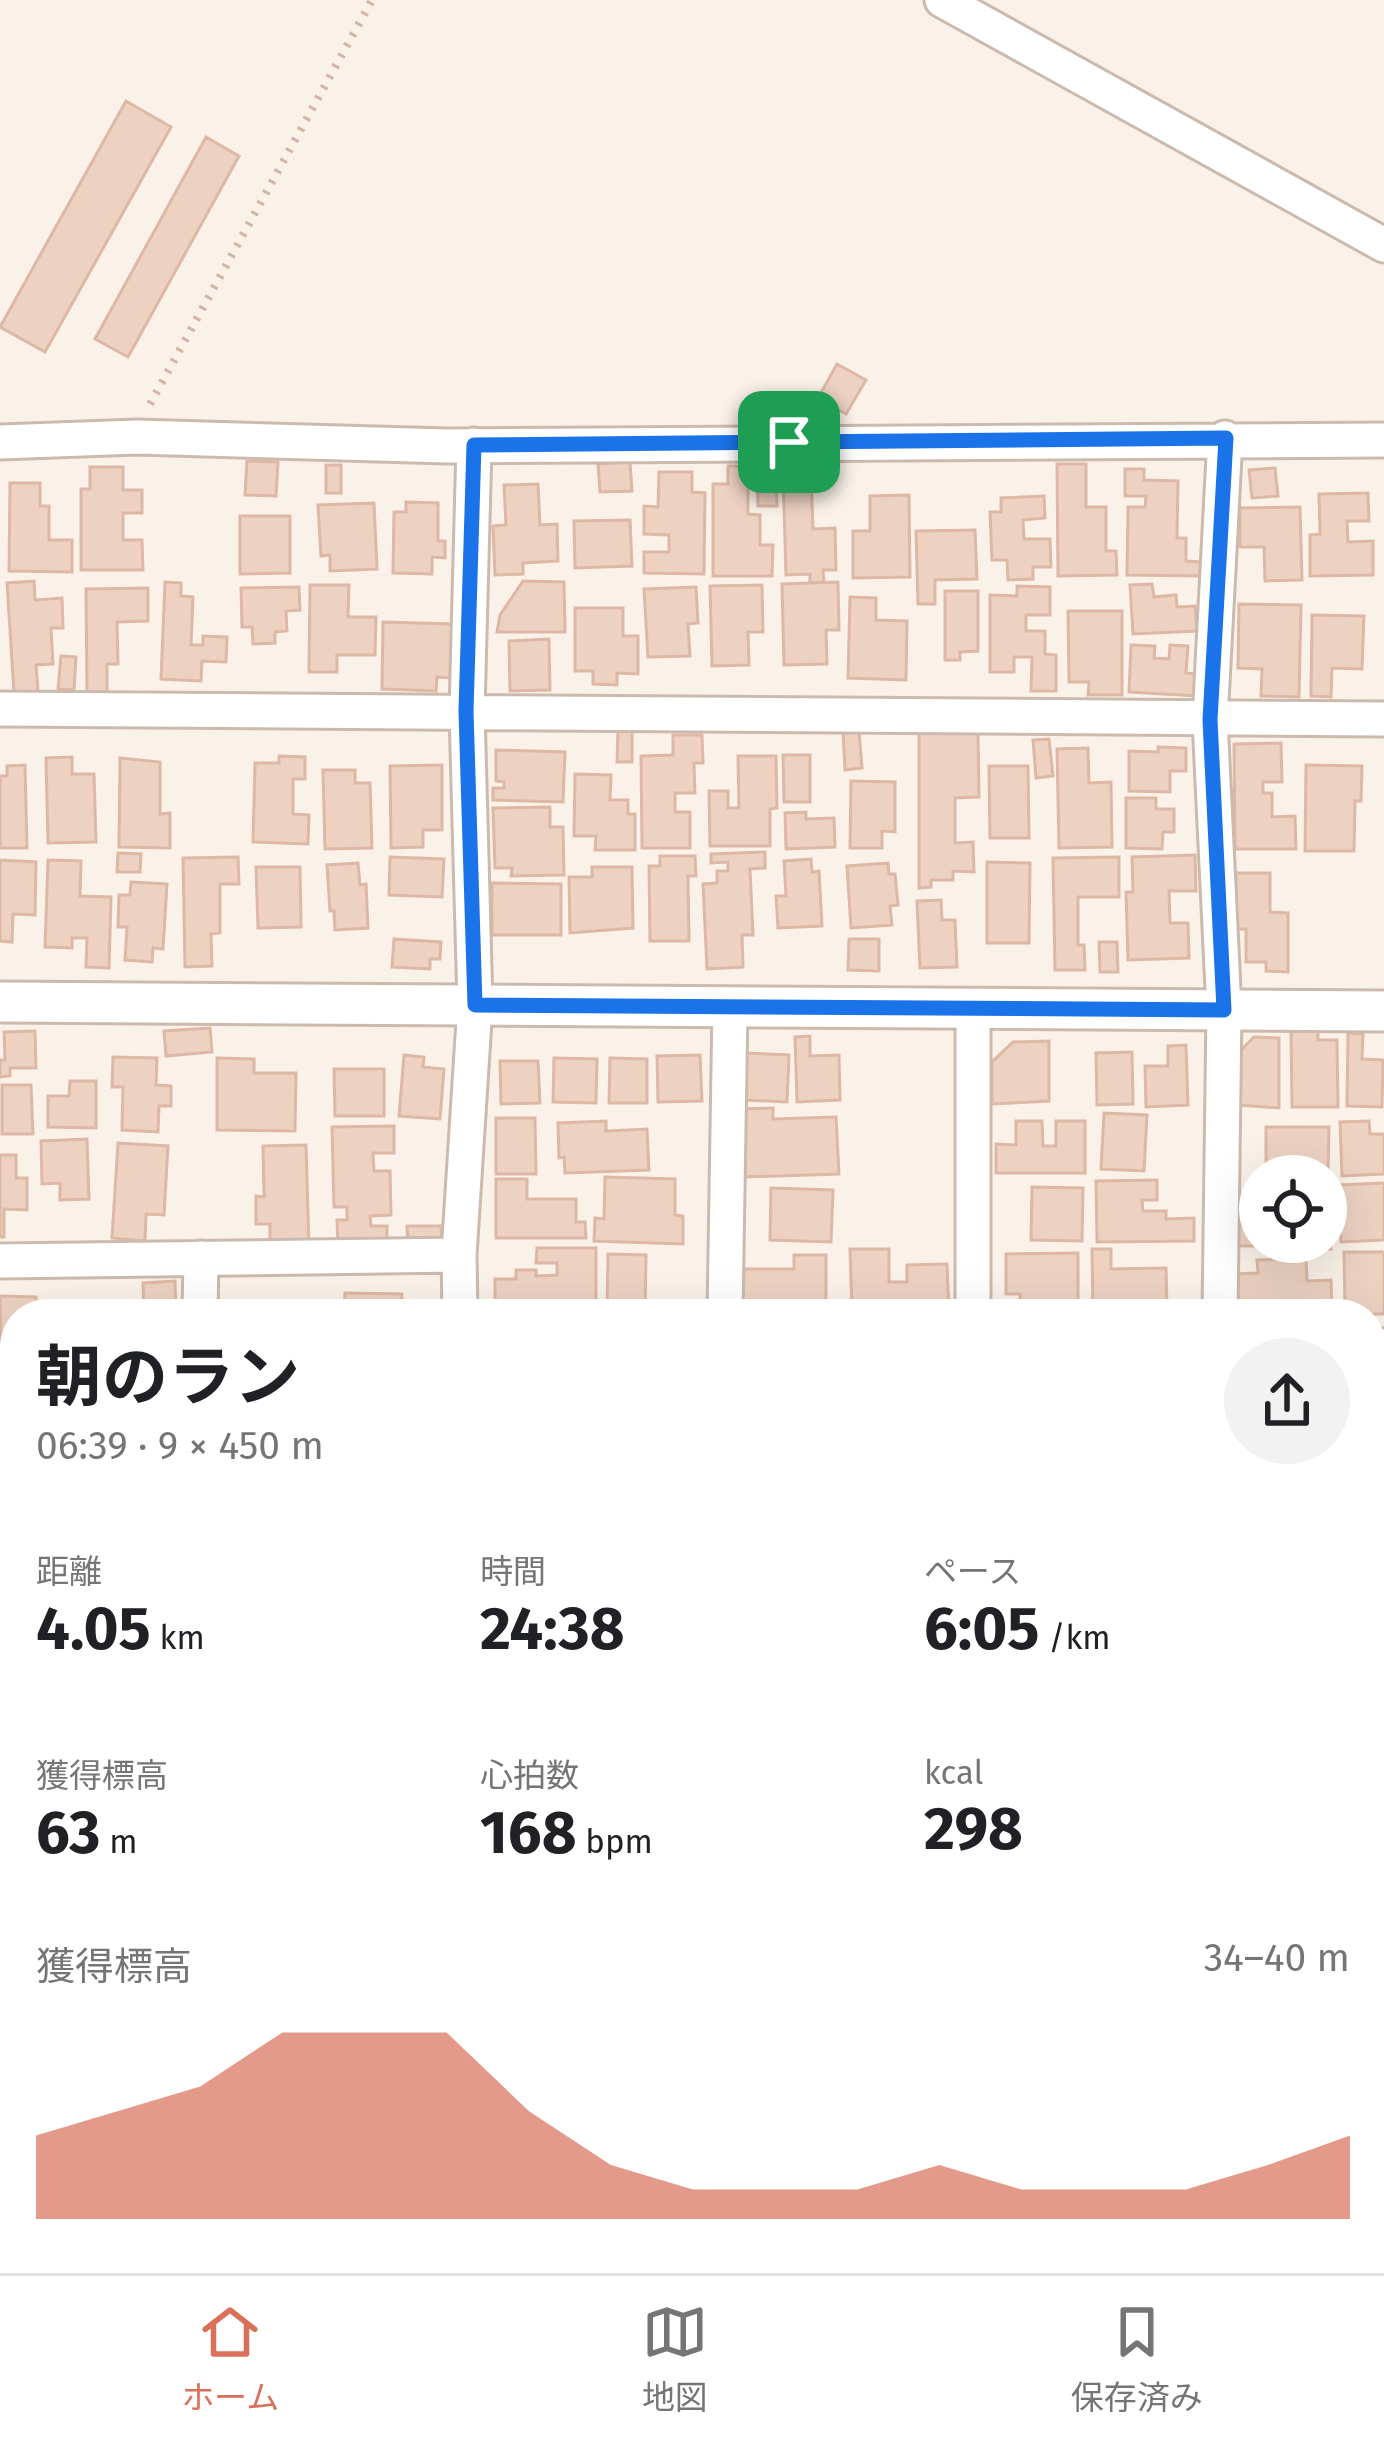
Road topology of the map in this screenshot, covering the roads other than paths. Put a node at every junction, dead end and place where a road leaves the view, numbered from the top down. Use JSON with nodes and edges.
{"nodes":[{"id":1,"x":942,"y":0,"type":"edge"},
{"id":2,"x":1384,"y":245,"type":"edge"},
{"id":3,"x":1226,"y":438,"type":"junction"},
{"id":4,"x":1384,"y":440,"type":"edge"},
{"id":5,"x":0,"y":442,"type":"edge"},
{"id":6,"x":474,"y":445,"type":"junction"},
{"id":7,"x":0,"y":710,"type":"edge"},
{"id":8,"x":466,"y":711,"type":"junction"},
{"id":9,"x":1384,"y":719,"type":"edge"},
{"id":10,"x":1210,"y":720,"type":"junction"},
{"id":11,"x":0,"y":1002,"type":"edge"},
{"id":12,"x":475,"y":1005,"type":"junction"},
{"id":13,"x":730,"y":1007,"type":"junction"},
{"id":14,"x":973,"y":1009,"type":"junction"},
{"id":15,"x":1224,"y":1010,"type":"junction"},
{"id":16,"x":1384,"y":1011,"type":"edge"},
{"id":17,"x":459,"y":1255,"type":"junction"},
{"id":18,"x":201,"y":1258,"type":"junction"},
{"id":19,"x":0,"y":1261,"type":"edge"},
{"id":20,"x":200,"y":1299,"type":"edge"},
{"id":21,"x":460,"y":1299,"type":"edge"},
{"id":22,"x":725,"y":1299,"type":"edge"},
{"id":23,"x":973,"y":1299,"type":"edge"},
{"id":24,"x":1220,"y":1299,"type":"edge"}],
"edges":[{"from":1,"to":2,"type":"street"},
{"from":3,"to":4,"type":"street"},
{"from":3,"to":6,"type":"street"},
{"from":3,"to":10,"type":"street"},
{"from":5,"to":6,"type":"street"},
{"from":6,"to":8,"type":"street"},
{"from":7,"to":8,"type":"street"},
{"from":8,"to":10,"type":"street"},
{"from":8,"to":12,"type":"street"},
{"from":9,"to":10,"type":"street"},
{"from":10,"to":15,"type":"street"},
{"from":11,"to":12,"type":"street"},
{"from":12,"to":13,"type":"street"},
{"from":12,"to":17,"type":"street"},
{"from":13,"to":14,"type":"street"},
{"from":13,"to":22,"type":"street"},
{"from":14,"to":15,"type":"street"},
{"from":14,"to":23,"type":"street"},
{"from":15,"to":16,"type":"street"},
{"from":15,"to":24,"type":"street"},
{"from":17,"to":18,"type":"street"},
{"from":17,"to":21,"type":"street"},
{"from":18,"to":19,"type":"street"},
{"from":18,"to":20,"type":"street"}]}
